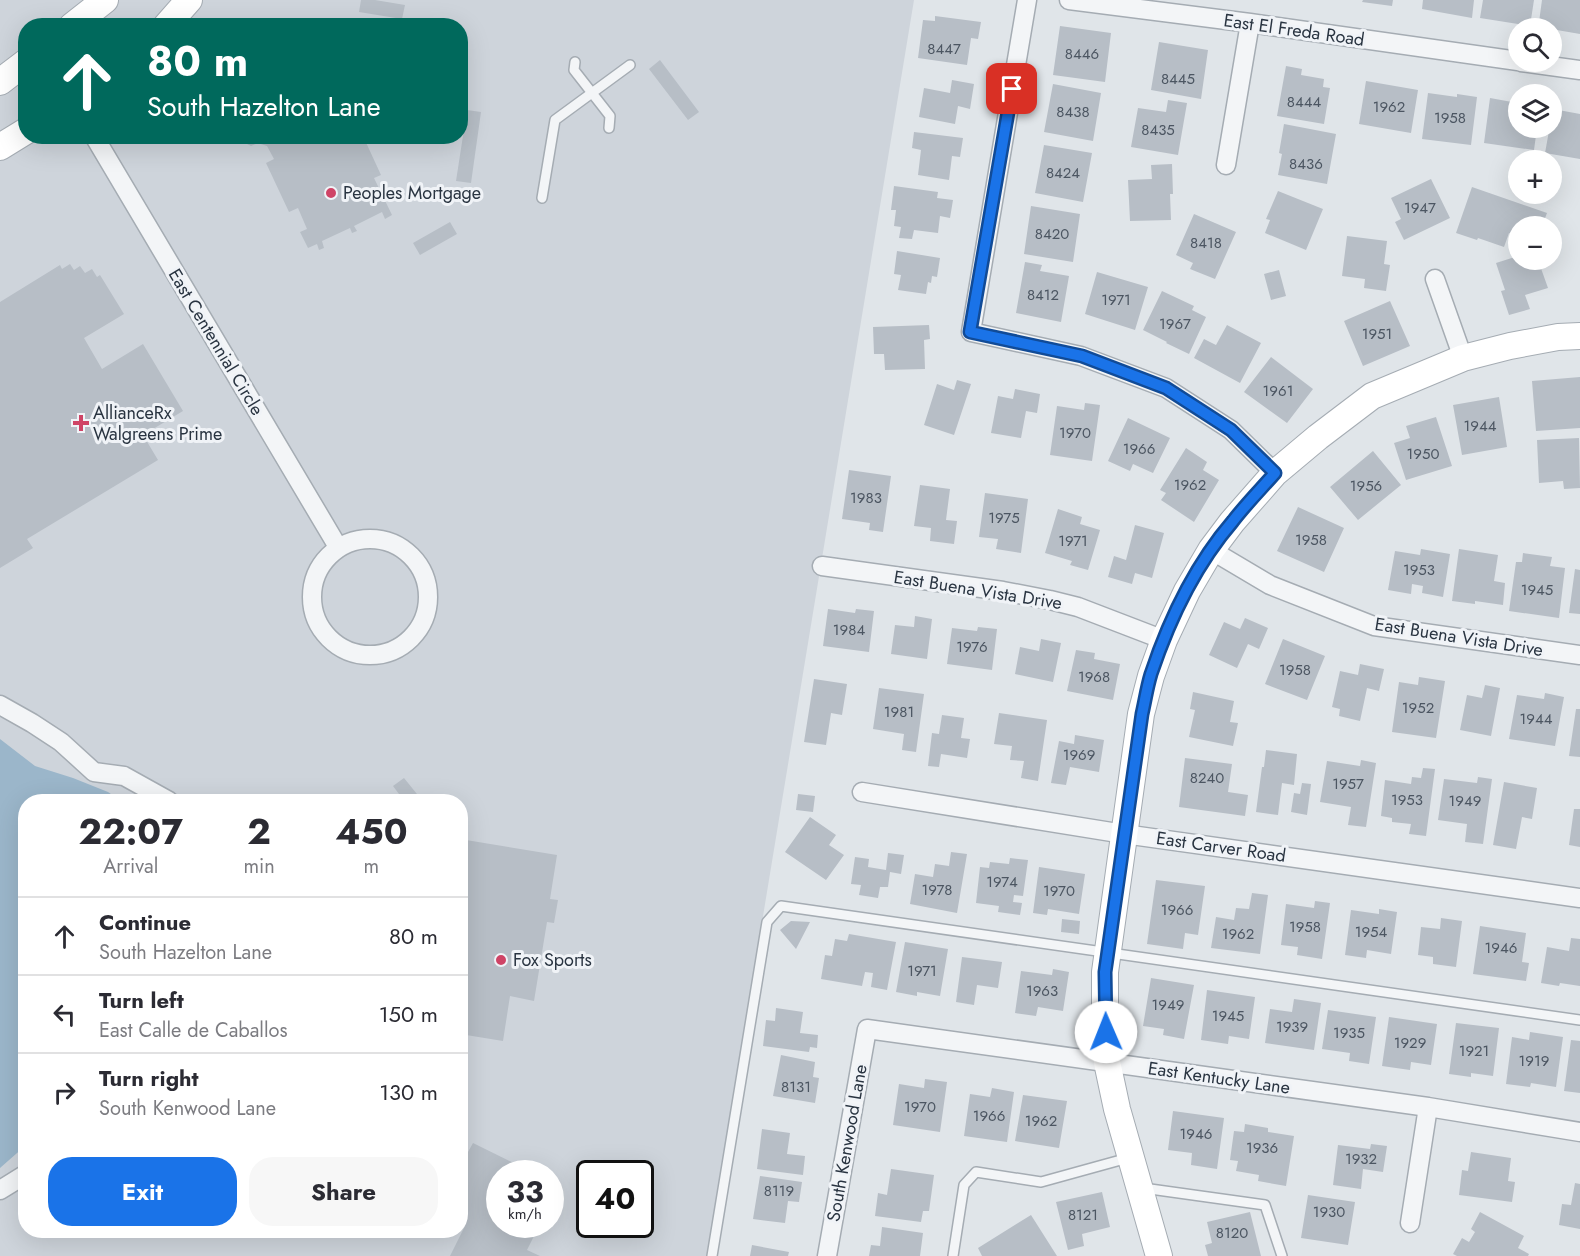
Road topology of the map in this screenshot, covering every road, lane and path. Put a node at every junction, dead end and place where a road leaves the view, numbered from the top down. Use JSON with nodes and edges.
{"nodes":[{"id":1,"x":105,"y":0,"type":"edge"},
{"id":2,"x":189,"y":0,"type":"edge"},
{"id":3,"x":1027,"y":0,"type":"edge"},
{"id":4,"x":1069,"y":0,"type":"edge"},
{"id":5,"x":82,"y":18,"type":"edge"},
{"id":6,"x":174,"y":18,"type":"edge"},
{"id":7,"x":1250,"y":23,"type":"junction"},
{"id":8,"x":1508,"y":59,"type":"edge"},
{"id":9,"x":575,"y":62,"type":"dead end"},
{"id":10,"x":630,"y":65,"type":"dead end"},
{"id":11,"x":1562,"y":67,"type":"edge"},
{"id":12,"x":18,"y":68,"type":"edge"},
{"id":13,"x":1580,"y":70,"type":"edge"},
{"id":14,"x":0,"y":82,"type":"edge"},
{"id":15,"x":592,"y":93,"type":"junction"},
{"id":16,"x":609,"y":128,"type":"dead end"},
{"id":17,"x":18,"y":136,"type":"edge"},
{"id":18,"x":99,"y":144,"type":"edge"},
{"id":19,"x":0,"y":147,"type":"edge"},
{"id":20,"x":1226,"y":165,"type":"dead end"},
{"id":21,"x":542,"y":198,"type":"dead end"},
{"id":22,"x":1435,"y":279,"type":"dead end"},
{"id":23,"x":1580,"y":336,"type":"edge"},
{"id":24,"x":1463,"y":358,"type":"junction"},
{"id":25,"x":1275,"y":473,"type":"junction"},
{"id":26,"x":338,"y":548,"type":"junction"},
{"id":27,"x":1211,"y":550,"type":"junction"},
{"id":28,"x":822,"y":566,"type":"dead end"},
{"id":29,"x":1164,"y":640,"type":"junction"},
{"id":30,"x":1580,"y":655,"type":"edge"},
{"id":31,"x":0,"y":705,"type":"edge"},
{"id":32,"x":862,"y":792,"type":"dead end"},
{"id":33,"x":156,"y":794,"type":"edge"},
{"id":34,"x":1124,"y":834,"type":"junction"},
{"id":35,"x":1580,"y":898,"type":"edge"},
{"id":36,"x":1107,"y":952,"type":"junction"},
{"id":37,"x":1580,"y":1020,"type":"edge"},
{"id":38,"x":867,"y":1029,"type":"joint"},
{"id":39,"x":1107,"y":1062,"type":"junction"},
{"id":40,"x":1428,"y":1107,"type":"junction"},
{"id":41,"x":1580,"y":1131,"type":"edge"},
{"id":42,"x":1131,"y":1158,"type":"junction"},
{"id":43,"x":18,"y":1179,"type":"edge"},
{"id":44,"x":1139,"y":1187,"type":"junction"},
{"id":45,"x":0,"y":1190,"type":"edge"},
{"id":46,"x":1410,"y":1223,"type":"dead end"},
{"id":47,"x":712,"y":1256,"type":"edge"},
{"id":48,"x":827,"y":1256,"type":"edge"},
{"id":49,"x":953,"y":1256,"type":"edge"},
{"id":50,"x":1160,"y":1256,"type":"edge"},
{"id":51,"x":1282,"y":1256,"type":"edge"}],
"edges":[{"from":1,"to":5,"type":"street"},
{"from":2,"to":6,"type":"street"},
{"from":3,"to":25,"type":"street"},
{"from":4,"to":7,"type":"street","name":"East El Freda Road"},
{"from":7,"to":8,"type":"street","name":"East El Freda Road"},
{"from":7,"to":20,"type":"street"},
{"from":9,"to":15,"type":"lane"},
{"from":10,"to":15,"type":"lane"},
{"from":11,"to":13,"type":"street","name":"East El Freda Road"},
{"from":12,"to":14,"type":"street"},
{"from":15,"to":16,"type":"lane"},
{"from":15,"to":21,"type":"lane"},
{"from":17,"to":19,"type":"street"},
{"from":18,"to":26,"type":"street","name":"East Centennial Circle"},
{"from":22,"to":24,"type":"street"},
{"from":23,"to":24,"type":"street"},
{"from":24,"to":25,"type":"street"},
{"from":25,"to":27,"type":"street"},
{"from":26,"to":26,"type":"street"},
{"from":27,"to":29,"type":"street"},
{"from":27,"to":30,"type":"street","name":"East Buena Vista Drive"},
{"from":28,"to":29,"type":"street","name":"East Buena Vista Drive"},
{"from":29,"to":34,"type":"street"},
{"from":31,"to":33,"type":"street"},
{"from":32,"to":34,"type":"street","name":"East Carver Road"},
{"from":34,"to":35,"type":"street","name":"East Carver Road"},
{"from":34,"to":36,"type":"street"},
{"from":36,"to":37,"type":"lane"},
{"from":36,"to":39,"type":"street"},
{"from":36,"to":47,"type":"lane"},
{"from":38,"to":39,"type":"street","name":"East Kentucky Lane"},
{"from":38,"to":48,"type":"street","name":"South Kenwood Lane"},
{"from":39,"to":40,"type":"street","name":"East Kentucky Lane"},
{"from":39,"to":42,"type":"street"},
{"from":40,"to":41,"type":"street","name":"East Kentucky Lane"},
{"from":40,"to":46,"type":"street"},
{"from":42,"to":44,"type":"street"},
{"from":42,"to":49,"type":"lane"},
{"from":43,"to":45,"type":"street"},
{"from":44,"to":50,"type":"street"},
{"from":44,"to":51,"type":"lane"}]}
